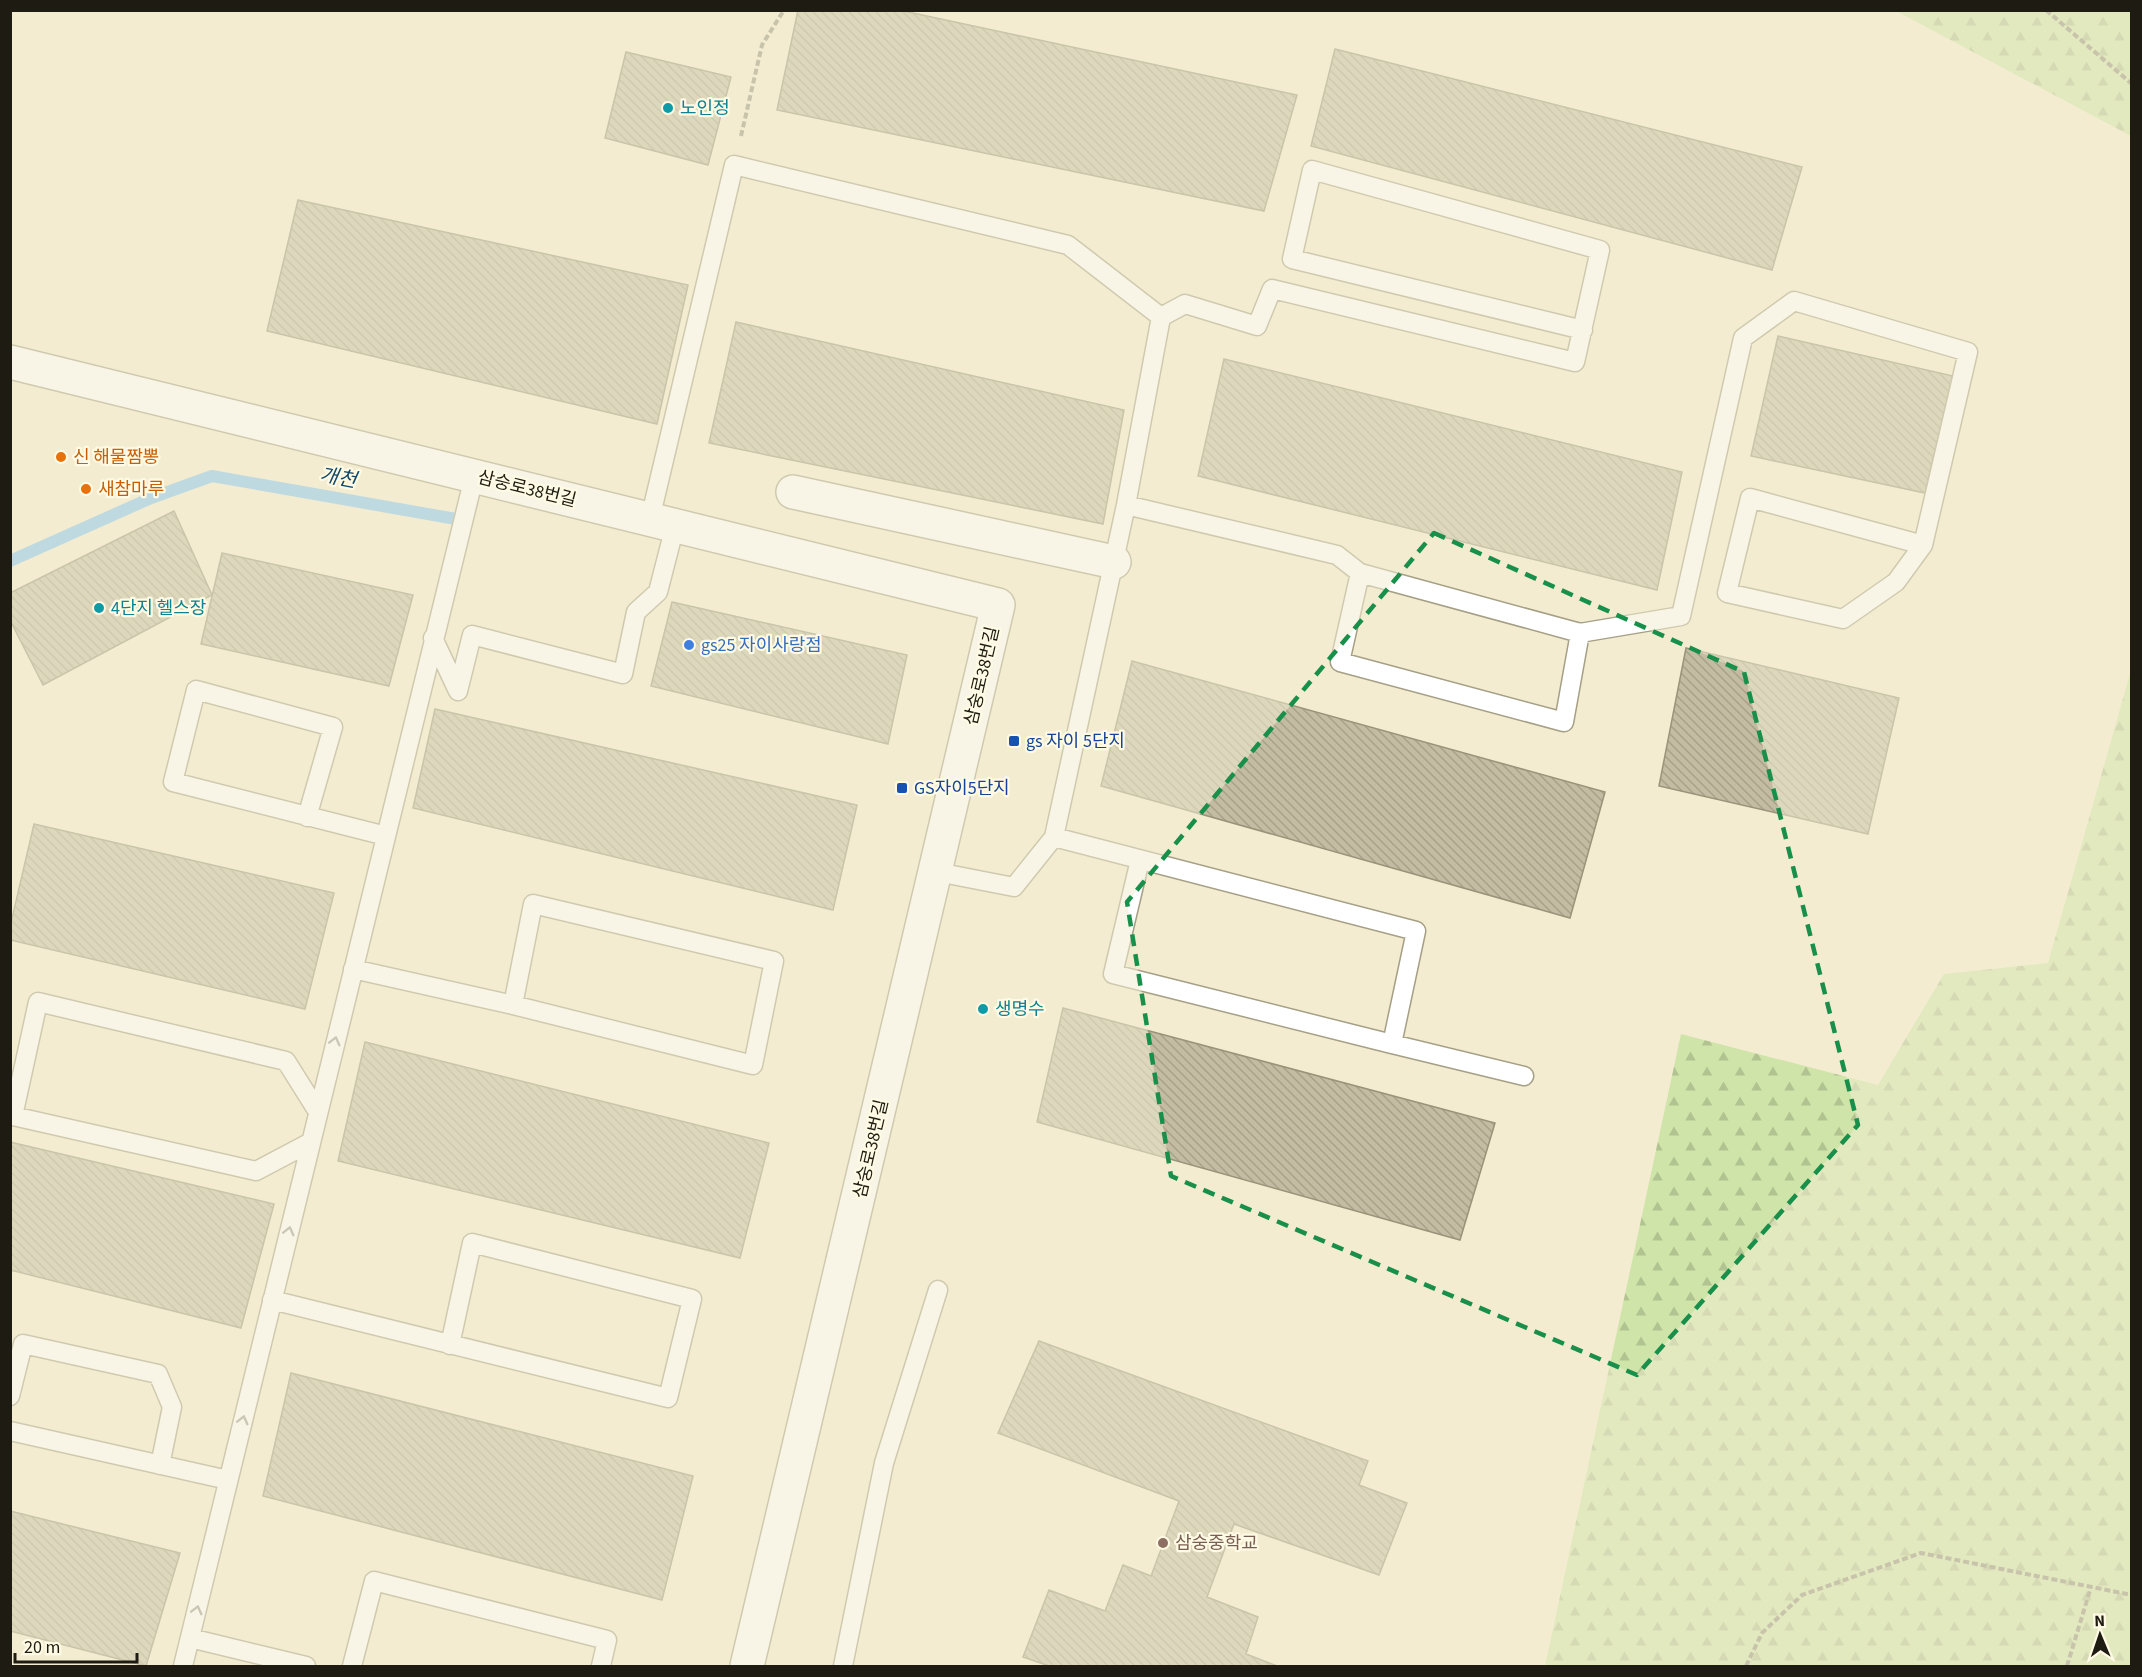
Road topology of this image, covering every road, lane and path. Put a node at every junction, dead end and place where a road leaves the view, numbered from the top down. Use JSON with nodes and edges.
{"nodes":[{"id":1,"x":784,"y":10,"type":"edge"},
{"id":2,"x":2046,"y":10,"type":"edge"},
{"id":3,"x":2132,"y":84,"type":"edge"},
{"id":4,"x":734,"y":165,"type":"junction"},
{"id":5,"x":1161,"y":317,"type":"junction"},
{"id":6,"x":1583,"y":330,"type":"junction"},
{"id":7,"x":10,"y":362,"type":"edge"},
{"id":8,"x":474,"y":477,"type":"junction"},
{"id":9,"x":793,"y":492,"type":"dead end"},
{"id":10,"x":1126,"y":505,"type":"junction"},
{"id":11,"x":662,"y":522,"type":"junction"},
{"id":12,"x":1923,"y":545,"type":"junction"},
{"id":13,"x":1114,"y":562,"type":"junction"},
{"id":14,"x":1360,"y":573,"type":"junction"},
{"id":15,"x":1580,"y":633,"type":"junction"},
{"id":16,"x":433,"y":638,"type":"junction"},
{"id":17,"x":307,"y":817,"type":"junction"},
{"id":18,"x":386,"y":836,"type":"junction"},
{"id":19,"x":1054,"y":837,"type":"junction"},
{"id":20,"x":1140,"y":860,"type":"junction"},
{"id":21,"x":937,"y":872,"type":"junction"},
{"id":22,"x":353,"y":969,"type":"junction"},
{"id":23,"x":513,"y":1005,"type":"junction"},
{"id":24,"x":1392,"y":1044,"type":"junction"},
{"id":25,"x":1524,"y":1076,"type":"dead end"},
{"id":26,"x":318,"y":1112,"type":"junction"},
{"id":27,"x":311,"y":1142,"type":"junction"},
{"id":28,"x":938,"y":1290,"type":"dead end"},
{"id":29,"x":272,"y":1300,"type":"junction"},
{"id":30,"x":450,"y":1345,"type":"junction"},
{"id":31,"x":10,"y":1396,"type":"edge"},
{"id":32,"x":10,"y":1431,"type":"edge"},
{"id":33,"x":159,"y":1465,"type":"junction"},
{"id":34,"x":228,"y":1480,"type":"junction"},
{"id":35,"x":2091,"y":1587,"type":"junction"},
{"id":36,"x":2132,"y":1595,"type":"edge"},
{"id":37,"x":190,"y":1638,"type":"junction"},
{"id":38,"x":183,"y":1666,"type":"edge"},
{"id":39,"x":306,"y":1666,"type":"edge"},
{"id":40,"x":352,"y":1666,"type":"edge"},
{"id":41,"x":602,"y":1666,"type":"edge"},
{"id":42,"x":747,"y":1666,"type":"edge"},
{"id":43,"x":843,"y":1666,"type":"edge"},
{"id":44,"x":1746,"y":1666,"type":"edge"},
{"id":45,"x":2067,"y":1666,"type":"edge"}],
"edges":[{"from":1,"to":4,"type":"path"},
{"from":2,"to":3,"type":"path"},
{"from":4,"to":5,"type":"lane"},
{"from":4,"to":11,"type":"lane"},
{"from":5,"to":6,"type":"lane"},
{"from":5,"to":10,"type":"lane"},
{"from":6,"to":6,"type":"lane"},
{"from":7,"to":8,"type":"street","name":"삼숭로38번길"},
{"from":8,"to":11,"type":"street","name":"삼숭로38번길"},
{"from":8,"to":16,"type":"lane"},
{"from":9,"to":13,"type":"street"},
{"from":10,"to":13,"type":"lane"},
{"from":10,"to":14,"type":"lane"},
{"from":11,"to":16,"type":"lane"},
{"from":11,"to":21,"type":"street","name":"삼숭로38번길"},
{"from":12,"to":12,"type":"lane"},
{"from":12,"to":15,"type":"lane"},
{"from":13,"to":19,"type":"lane"},
{"from":14,"to":15,"type":"lane"},
{"from":14,"to":15,"type":"lane"},
{"from":16,"to":18,"type":"lane"},
{"from":17,"to":17,"type":"lane"},
{"from":17,"to":18,"type":"lane"},
{"from":18,"to":22,"type":"lane"},
{"from":19,"to":20,"type":"lane"},
{"from":19,"to":21,"type":"lane"},
{"from":20,"to":24,"type":"lane"},
{"from":20,"to":24,"type":"lane"},
{"from":21,"to":42,"type":"street","name":"삼숭로38번길"},
{"from":22,"to":23,"type":"lane"},
{"from":26,"to":22,"type":"lane","one_way":true},
{"from":23,"to":23,"type":"lane"},
{"from":24,"to":25,"type":"lane"},
{"from":26,"to":27,"type":"lane"},
{"from":26,"to":27,"type":"lane"},
{"from":29,"to":27,"type":"lane","one_way":true},
{"from":28,"to":43,"type":"lane"},
{"from":29,"to":30,"type":"lane"},
{"from":34,"to":29,"type":"lane","one_way":true},
{"from":30,"to":30,"type":"lane"},
{"from":31,"to":33,"type":"lane"},
{"from":32,"to":33,"type":"lane"},
{"from":33,"to":34,"type":"lane"},
{"from":37,"to":34,"type":"lane","one_way":true},
{"from":35,"to":36,"type":"path"},
{"from":35,"to":44,"type":"path"},
{"from":35,"to":45,"type":"path"},
{"from":37,"to":38,"type":"lane"},
{"from":37,"to":39,"type":"lane"},
{"from":40,"to":41,"type":"lane"}]}
